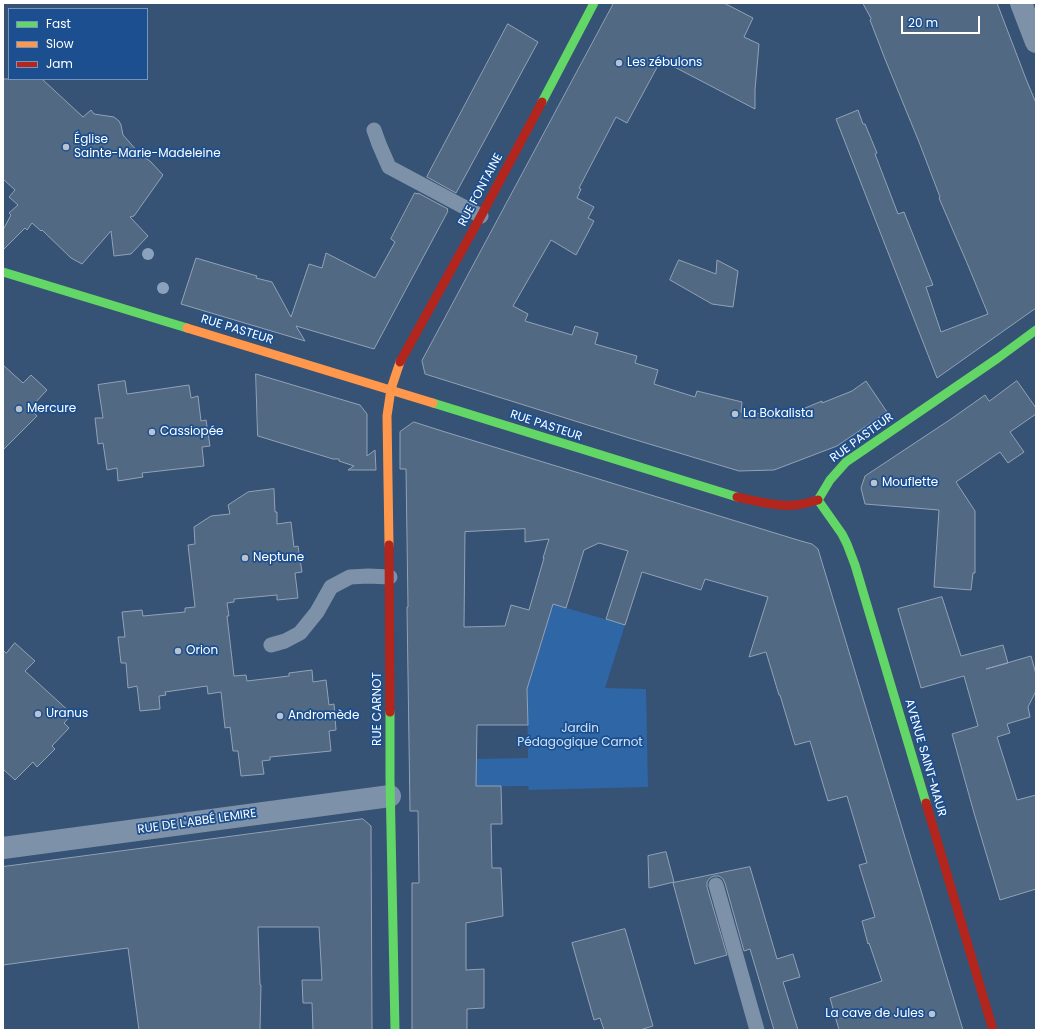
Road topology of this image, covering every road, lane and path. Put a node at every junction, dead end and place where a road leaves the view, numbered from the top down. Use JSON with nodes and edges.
{"nodes":[{"id":1,"x":594,"y":3,"type":"edge"},
{"id":2,"x":1021,"y":3,"type":"edge"},
{"id":3,"x":1036,"y":42,"type":"edge"},
{"id":4,"x":374,"y":130,"type":"dead end"},
{"id":5,"x":481,"y":216,"type":"junction"},
{"id":6,"x":3,"y":272,"type":"edge"},
{"id":7,"x":1036,"y":330,"type":"edge"},
{"id":8,"x":391,"y":389,"type":"junction"},
{"id":9,"x":818,"y":500,"type":"junction"},
{"id":10,"x":390,"y":577,"type":"junction"},
{"id":11,"x":271,"y":645,"type":"dead end"},
{"id":12,"x":390,"y":796,"type":"junction"},
{"id":13,"x":3,"y":848,"type":"edge"},
{"id":14,"x":716,"y":885,"type":"dead end"},
{"id":15,"x":395,"y":1030,"type":"edge"},
{"id":16,"x":757,"y":1030,"type":"edge"},
{"id":17,"x":993,"y":1030,"type":"edge"}],
"edges":[{"from":1,"to":5,"type":"street","name":"RUE FONTAINE"},
{"from":2,"to":3,"type":"street"},
{"from":4,"to":5,"type":"lane"},
{"from":5,"to":8,"type":"street","name":"RUE FONTAINE"},
{"from":6,"to":8,"type":"street","name":"RUE PASTEUR"},
{"from":7,"to":9,"type":"street","name":"RUE PASTEUR"},
{"from":8,"to":9,"type":"street","name":"RUE PASTEUR"},
{"from":8,"to":10,"type":"street","name":"RUE CARNOT"},
{"from":9,"to":17,"type":"street","name":"AVENUE SAINT-MAUR"},
{"from":10,"to":11,"type":"lane"},
{"from":10,"to":12,"type":"street","name":"RUE CARNOT"},
{"from":12,"to":13,"type":"street","name":"RUE DE L'ABBÉ LEMIRE"},
{"from":12,"to":15,"type":"street","name":"RUE CARNOT"},
{"from":14,"to":16,"type":"lane"}]}
